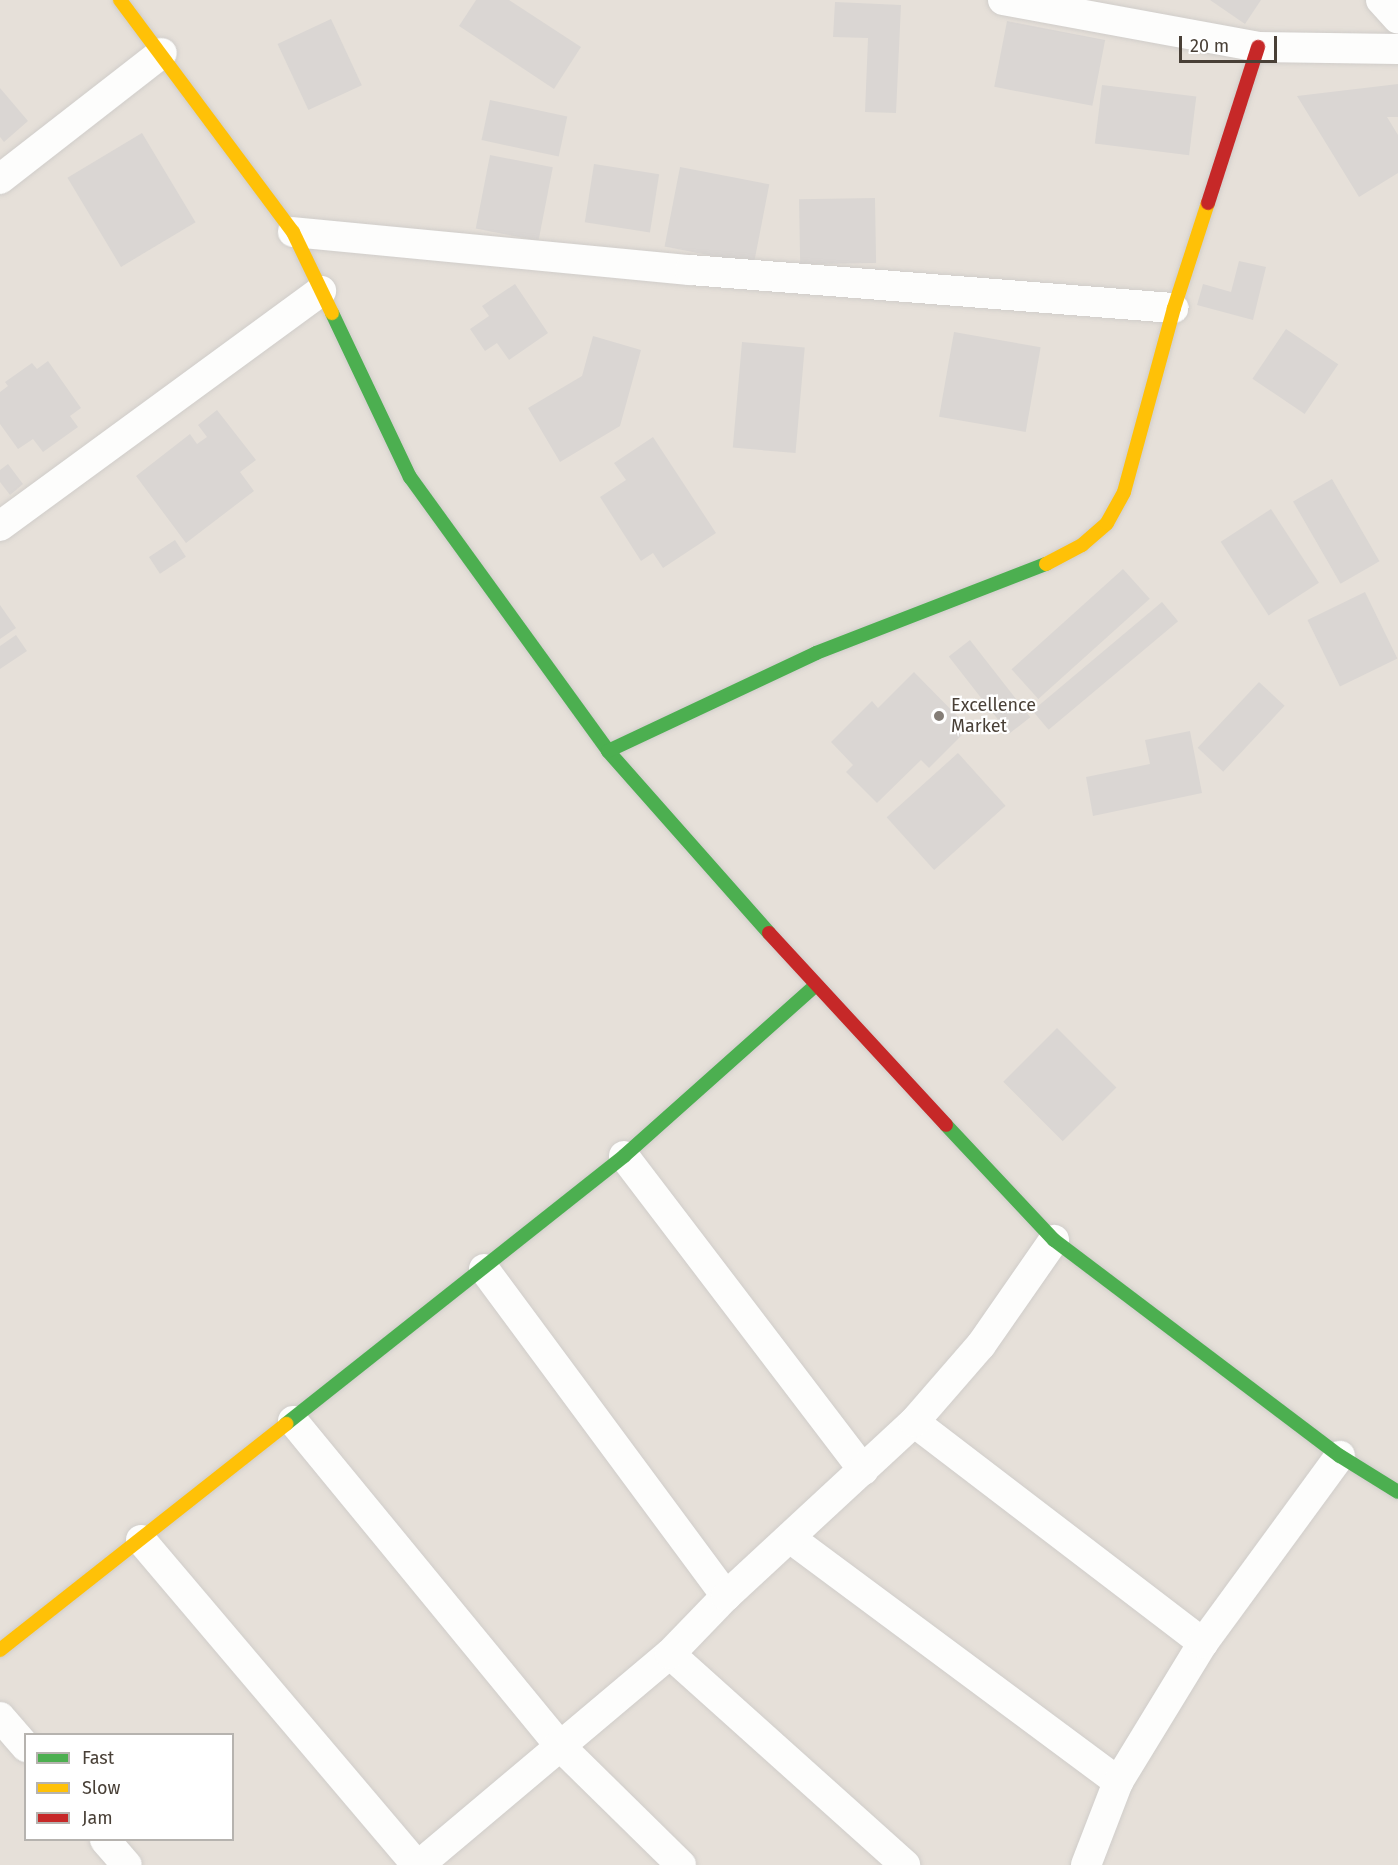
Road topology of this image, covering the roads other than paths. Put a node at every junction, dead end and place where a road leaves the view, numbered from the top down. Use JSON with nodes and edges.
{"nodes":[{"id":1,"x":120,"y":0,"type":"edge"},
{"id":2,"x":1003,"y":0,"type":"edge"},
{"id":3,"x":1381,"y":0,"type":"edge"},
{"id":4,"x":1398,"y":19,"type":"edge"},
{"id":5,"x":1258,"y":46,"type":"junction"},
{"id":6,"x":1398,"y":49,"type":"edge"},
{"id":7,"x":162,"y":53,"type":"junction"},
{"id":8,"x":0,"y":179,"type":"edge"},
{"id":9,"x":293,"y":232,"type":"junction"},
{"id":10,"x":321,"y":291,"type":"junction"},
{"id":11,"x":1174,"y":308,"type":"junction"},
{"id":12,"x":0,"y":526,"type":"edge"},
{"id":13,"x":608,"y":751,"type":"junction"},
{"id":14,"x":815,"y":986,"type":"junction"},
{"id":15,"x":624,"y":1156,"type":"junction"},
{"id":16,"x":1054,"y":1240,"type":"junction"},
{"id":17,"x":484,"y":1269,"type":"junction"},
{"id":18,"x":293,"y":1421,"type":"junction"},
{"id":19,"x":914,"y":1422,"type":"junction"},
{"id":20,"x":1340,"y":1456,"type":"junction"},
{"id":21,"x":863,"y":1470,"type":"junction"},
{"id":22,"x":1398,"y":1492,"type":"edge"},
{"id":23,"x":790,"y":1538,"type":"junction"},
{"id":24,"x":141,"y":1540,"type":"junction"},
{"id":25,"x":726,"y":1596,"type":"junction"},
{"id":26,"x":1203,"y":1642,"type":"junction"},
{"id":27,"x":0,"y":1650,"type":"edge"},
{"id":28,"x":670,"y":1654,"type":"junction"},
{"id":29,"x":0,"y":1717,"type":"edge"},
{"id":30,"x":24,"y":1745,"type":"edge"},
{"id":31,"x":559,"y":1745,"type":"junction"},
{"id":32,"x":1118,"y":1782,"type":"junction"},
{"id":33,"x":107,"y":1841,"type":"edge"},
{"id":34,"x":127,"y":1865,"type":"edge"},
{"id":35,"x":418,"y":1865,"type":"edge"},
{"id":36,"x":681,"y":1865,"type":"edge"},
{"id":37,"x":905,"y":1865,"type":"edge"},
{"id":38,"x":1086,"y":1865,"type":"edge"}],
"edges":[{"from":1,"to":7,"type":"street"},
{"from":2,"to":5,"type":"street"},
{"from":3,"to":4,"type":"street"},
{"from":5,"to":6,"type":"street"},
{"from":5,"to":11,"type":"street"},
{"from":7,"to":8,"type":"street"},
{"from":7,"to":9,"type":"street"},
{"from":9,"to":10,"type":"street"},
{"from":9,"to":11,"type":"street"},
{"from":10,"to":12,"type":"street"},
{"from":10,"to":13,"type":"street"},
{"from":11,"to":13,"type":"street"},
{"from":13,"to":14,"type":"street"},
{"from":14,"to":15,"type":"street"},
{"from":14,"to":16,"type":"street"},
{"from":15,"to":17,"type":"street"},
{"from":15,"to":21,"type":"street"},
{"from":16,"to":19,"type":"street"},
{"from":16,"to":20,"type":"street"},
{"from":17,"to":18,"type":"street"},
{"from":17,"to":25,"type":"street"},
{"from":18,"to":24,"type":"street"},
{"from":18,"to":31,"type":"street"},
{"from":19,"to":21,"type":"street"},
{"from":19,"to":26,"type":"street"},
{"from":20,"to":22,"type":"street"},
{"from":20,"to":26,"type":"street"},
{"from":21,"to":23,"type":"street"},
{"from":23,"to":25,"type":"street"},
{"from":23,"to":32,"type":"street"},
{"from":24,"to":27,"type":"street"},
{"from":24,"to":35,"type":"street"},
{"from":25,"to":28,"type":"street"},
{"from":26,"to":32,"type":"street"},
{"from":28,"to":31,"type":"street"},
{"from":28,"to":37,"type":"street"},
{"from":29,"to":30,"type":"street"},
{"from":31,"to":35,"type":"street"},
{"from":31,"to":36,"type":"street"},
{"from":32,"to":38,"type":"street"},
{"from":33,"to":34,"type":"street"}]}
